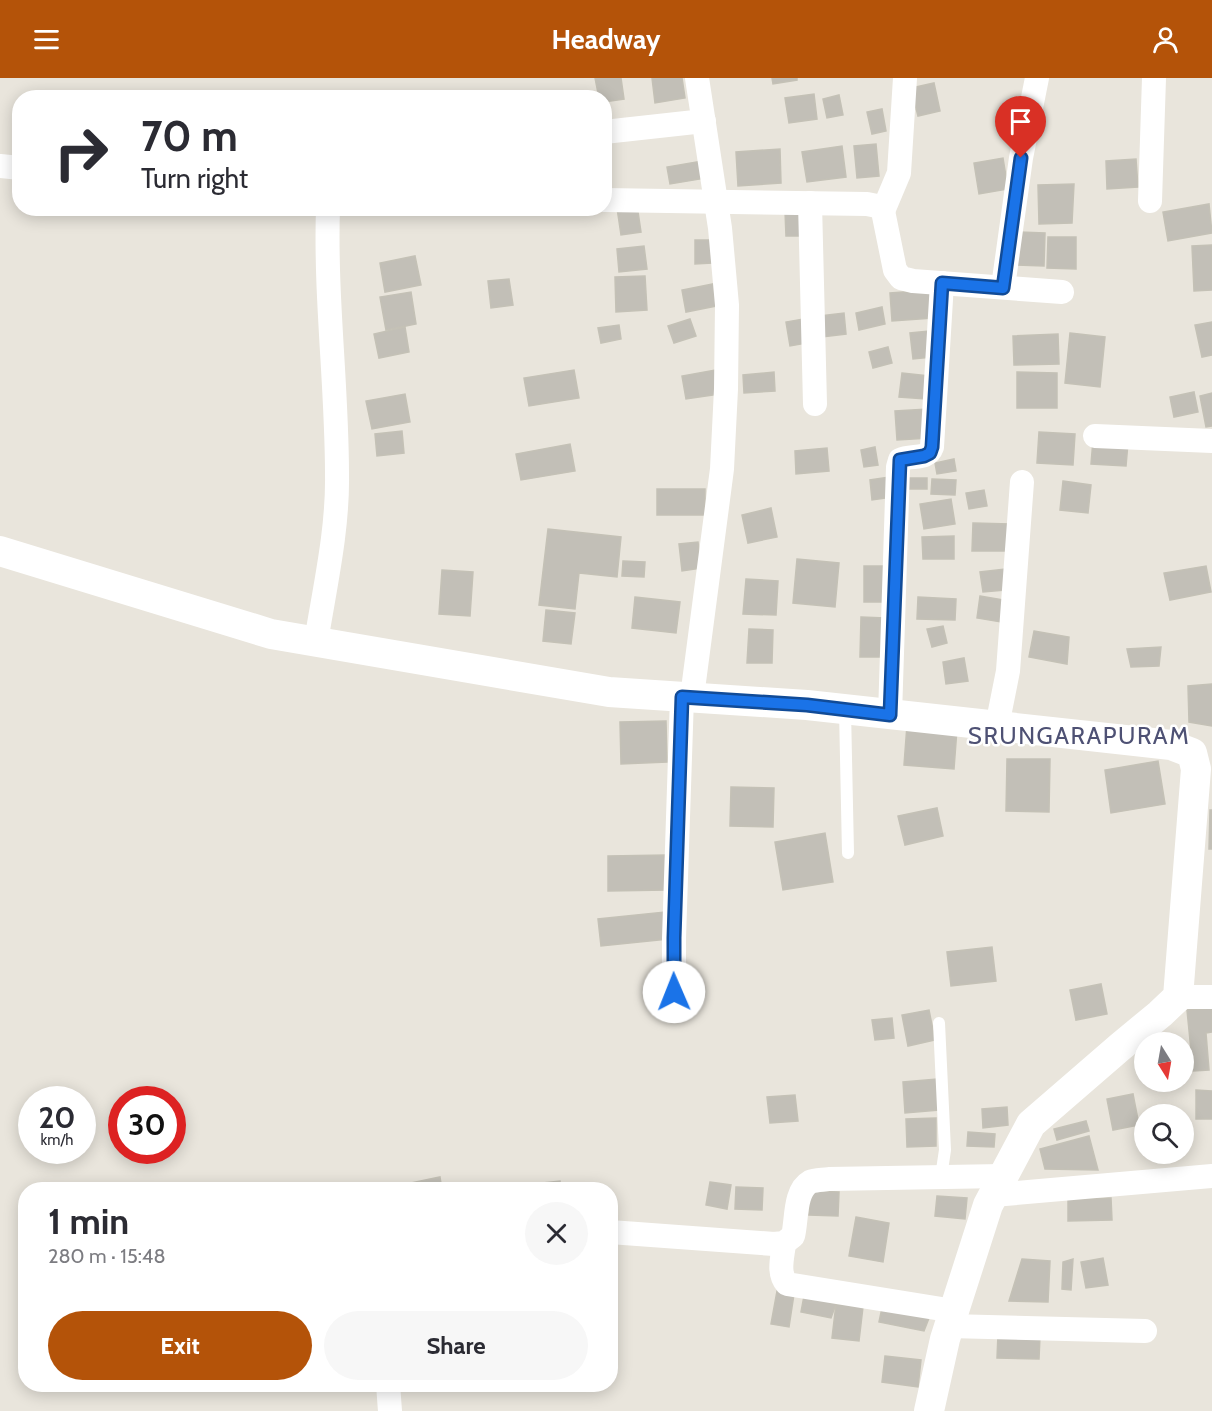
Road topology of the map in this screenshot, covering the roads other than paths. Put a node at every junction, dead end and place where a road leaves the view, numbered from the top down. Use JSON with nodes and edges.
{"nodes":[{"id":1,"x":697,"y":78,"type":"edge"},
{"id":2,"x":905,"y":78,"type":"edge"},
{"id":3,"x":1037,"y":78,"type":"edge"},
{"id":4,"x":1154,"y":78,"type":"edge"},
{"id":5,"x":704,"y":121,"type":"junction"},
{"id":6,"x":612,"y":131,"type":"edge"},
{"id":7,"x":612,"y":200,"type":"edge"},
{"id":8,"x":1150,"y":201,"type":"dead end"},
{"id":9,"x":716,"y":202,"type":"junction"},
{"id":10,"x":810,"y":203,"type":"junction"},
{"id":11,"x":883,"y":212,"type":"junction"},
{"id":12,"x":328,"y":216,"type":"edge"},
{"id":13,"x":942,"y":283,"type":"junction"},
{"id":14,"x":1003,"y":288,"type":"junction"},
{"id":15,"x":1062,"y":292,"type":"dead end"},
{"id":16,"x":815,"y":404,"type":"dead end"},
{"id":17,"x":1095,"y":436,"type":"dead end"},
{"id":18,"x":1212,"y":441,"type":"edge"},
{"id":19,"x":1022,"y":482,"type":"dead end"},
{"id":20,"x":0,"y":551,"type":"edge"},
{"id":21,"x":316,"y":642,"type":"junction"},
{"id":22,"x":687,"y":697,"type":"junction"},
{"id":23,"x":845,"y":710,"type":"junction"},
{"id":24,"x":890,"y":715,"type":"junction"},
{"id":25,"x":997,"y":726,"type":"junction"},
{"id":26,"x":1202,"y":754,"type":"edge"},
{"id":27,"x":848,"y":853,"type":"dead end"},
{"id":28,"x":674,"y":992,"type":"dead end"},
{"id":29,"x":1178,"y":997,"type":"junction"},
{"id":30,"x":1212,"y":997,"type":"edge"},
{"id":31,"x":939,"y":1023,"type":"dead end"},
{"id":32,"x":1212,"y":1176,"type":"edge"},
{"id":33,"x":940,"y":1177,"type":"junction"},
{"id":34,"x":998,"y":1185,"type":"junction"},
{"id":35,"x":618,"y":1233,"type":"edge"},
{"id":36,"x":784,"y":1243,"type":"junction"},
{"id":37,"x":952,"y":1319,"type":"junction"},
{"id":38,"x":1145,"y":1331,"type":"dead end"},
{"id":39,"x":389,"y":1392,"type":"edge"},
{"id":40,"x":390,"y":1411,"type":"edge"},
{"id":41,"x":929,"y":1411,"type":"edge"}],
"edges":[{"from":1,"to":5,"type":"street"},
{"from":2,"to":11,"type":"street"},
{"from":3,"to":14,"type":"street"},
{"from":4,"to":8,"type":"street"},
{"from":5,"to":6,"type":"street"},
{"from":5,"to":9,"type":"street"},
{"from":7,"to":9,"type":"street"},
{"from":9,"to":10,"type":"street"},
{"from":9,"to":22,"type":"street"},
{"from":10,"to":11,"type":"street"},
{"from":10,"to":16,"type":"street"},
{"from":11,"to":13,"type":"street"},
{"from":12,"to":21,"type":"street"},
{"from":13,"to":14,"type":"street"},
{"from":13,"to":24,"type":"street"},
{"from":14,"to":15,"type":"street"},
{"from":17,"to":18,"type":"street"},
{"from":19,"to":25,"type":"street"},
{"from":20,"to":21,"type":"street"},
{"from":21,"to":22,"type":"street"},
{"from":22,"to":23,"type":"street"},
{"from":22,"to":28,"type":"street"},
{"from":23,"to":24,"type":"street"},
{"from":23,"to":27,"type":"lane"},
{"from":24,"to":25,"type":"street"},
{"from":25,"to":26,"type":"street"},
{"from":26,"to":29,"type":"street"},
{"from":29,"to":30,"type":"street"},
{"from":29,"to":34,"type":"street"},
{"from":31,"to":33,"type":"lane"},
{"from":32,"to":34,"type":"street"},
{"from":33,"to":34,"type":"street"},
{"from":33,"to":36,"type":"street"},
{"from":34,"to":37,"type":"street"},
{"from":35,"to":36,"type":"street"},
{"from":36,"to":37,"type":"street"},
{"from":37,"to":38,"type":"street"},
{"from":37,"to":41,"type":"street"},
{"from":39,"to":40,"type":"street"}]}
